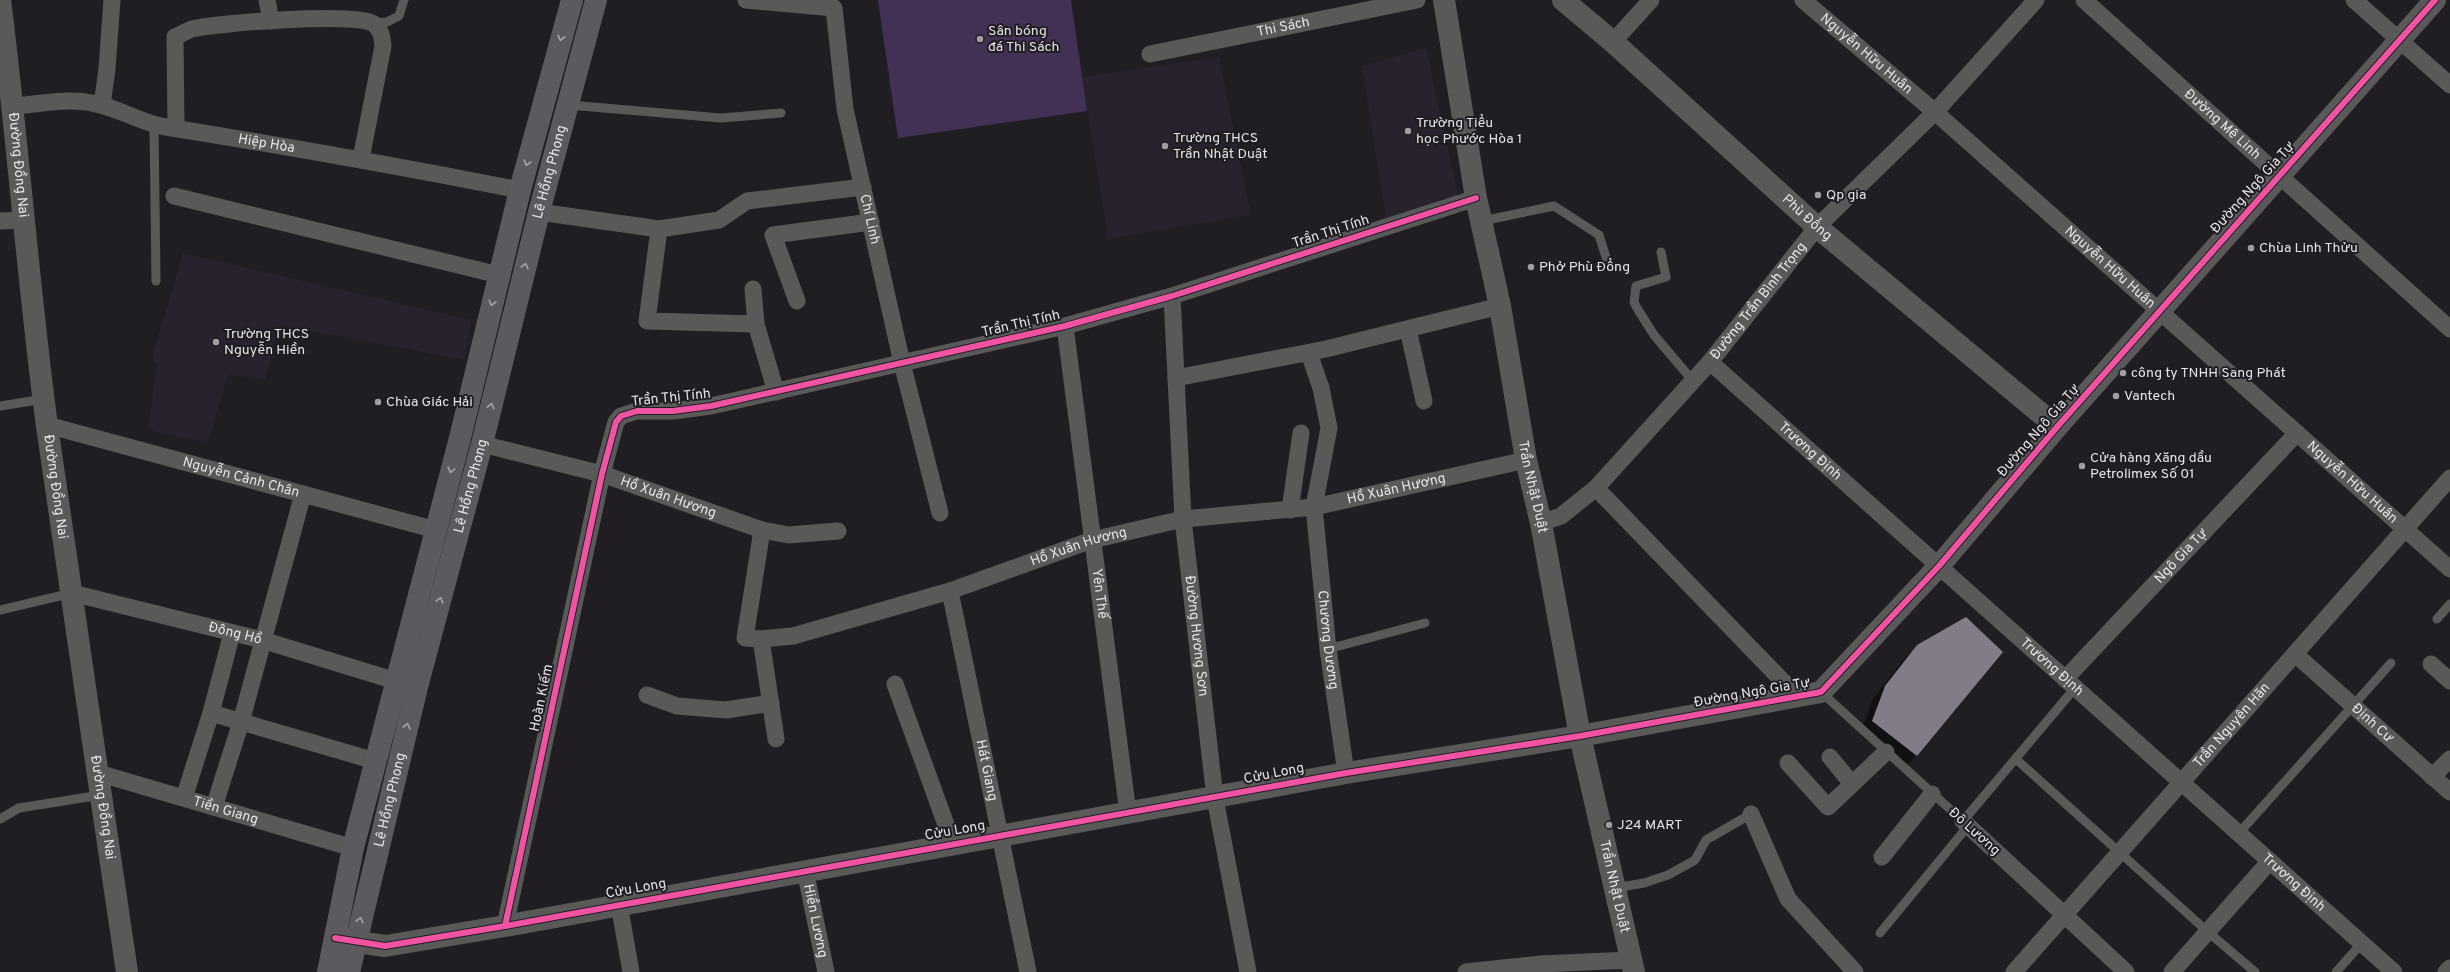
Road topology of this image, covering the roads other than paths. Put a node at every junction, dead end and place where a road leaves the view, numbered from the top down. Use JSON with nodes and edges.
{"nodes":[{"id":1,"x":0,"y":0,"type":"edge"},
{"id":2,"x":112,"y":0,"type":"edge"},
{"id":3,"x":268,"y":0,"type":"edge"},
{"id":4,"x":404,"y":0,"type":"edge"},
{"id":5,"x":572,"y":0,"type":"edge"},
{"id":6,"x":596,"y":0,"type":"edge"},
{"id":7,"x":746,"y":0,"type":"edge"},
{"id":8,"x":1417,"y":0,"type":"edge"},
{"id":9,"x":1444,"y":0,"type":"edge"},
{"id":10,"x":1563,"y":0,"type":"edge"},
{"id":11,"x":1651,"y":0,"type":"edge"},
{"id":12,"x":1803,"y":0,"type":"edge"},
{"id":13,"x":2036,"y":0,"type":"edge"},
{"id":14,"x":2084,"y":0,"type":"edge"},
{"id":15,"x":2354,"y":0,"type":"edge"},
{"id":16,"x":2435,"y":0,"type":"edge"},
{"id":17,"x":833,"y":4,"type":"edge"},
{"id":18,"x":271,"y":21,"type":"junction"},
{"id":19,"x":373,"y":23,"type":"junction"},
{"id":20,"x":2400,"y":40,"type":"junction"},
{"id":21,"x":1613,"y":42,"type":"junction"},
{"id":22,"x":1150,"y":54,"type":"dead end"},
{"id":23,"x":2450,"y":85,"type":"edge"},
{"id":24,"x":102,"y":105,"type":"junction"},
{"id":25,"x":569,"y":105,"type":"junction"},
{"id":26,"x":14,"y":106,"type":"junction"},
{"id":27,"x":1935,"y":112,"type":"junction"},
{"id":28,"x":781,"y":113,"type":"dead end"},
{"id":29,"x":154,"y":125,"type":"junction"},
{"id":30,"x":176,"y":128,"type":"junction"},
{"id":31,"x":361,"y":159,"type":"junction"},
{"id":32,"x":2280,"y":176,"type":"junction"},
{"id":33,"x":863,"y":187,"type":"junction"},
{"id":34,"x":520,"y":190,"type":"junction"},
{"id":35,"x":174,"y":196,"type":"dead end"},
{"id":36,"x":1476,"y":198,"type":"junction"},
{"id":37,"x":539,"y":212,"type":"junction"},
{"id":38,"x":23,"y":220,"type":"junction"},
{"id":39,"x":1482,"y":220,"type":"junction"},
{"id":40,"x":0,"y":221,"type":"edge"},
{"id":41,"x":871,"y":222,"type":"junction"},
{"id":42,"x":1817,"y":227,"type":"junction"},
{"id":43,"x":659,"y":229,"type":"junction"},
{"id":44,"x":1661,"y":252,"type":"dead end"},
{"id":45,"x":1606,"y":257,"type":"dead end"},
{"id":46,"x":499,"y":275,"type":"junction"},
{"id":47,"x":156,"y":281,"type":"dead end"},
{"id":48,"x":753,"y":289,"type":"dead end"},
{"id":49,"x":1172,"y":296,"type":"junction"},
{"id":50,"x":797,"y":300,"type":"dead end"},
{"id":51,"x":1500,"y":306,"type":"junction"},
{"id":52,"x":2160,"y":311,"type":"junction"},
{"id":53,"x":756,"y":324,"type":"junction"},
{"id":54,"x":1065,"y":326,"type":"junction"},
{"id":55,"x":1408,"y":329,"type":"junction"},
{"id":56,"x":2450,"y":329,"type":"edge"},
{"id":57,"x":1309,"y":353,"type":"junction"},
{"id":58,"x":1710,"y":362,"type":"junction"},
{"id":59,"x":902,"y":363,"type":"junction"},
{"id":60,"x":1176,"y":378,"type":"junction"},
{"id":61,"x":1693,"y":380,"type":"junction"},
{"id":62,"x":776,"y":392,"type":"junction"},
{"id":63,"x":44,"y":399,"type":"junction"},
{"id":64,"x":1424,"y":401,"type":"dead end"},
{"id":65,"x":0,"y":406,"type":"edge"},
{"id":66,"x":47,"y":425,"type":"junction"},
{"id":67,"x":2057,"y":427,"type":"junction"},
{"id":68,"x":1302,"y":433,"type":"dead end"},
{"id":69,"x":2297,"y":433,"type":"junction"},
{"id":70,"x":460,"y":438,"type":"junction"},
{"id":71,"x":482,"y":444,"type":"junction"},
{"id":72,"x":1526,"y":460,"type":"junction"},
{"id":73,"x":602,"y":474,"type":"junction"},
{"id":74,"x":2450,"y":478,"type":"edge"},
{"id":75,"x":1596,"y":488,"type":"junction"},
{"id":76,"x":303,"y":494,"type":"junction"},
{"id":77,"x":1314,"y":507,"type":"junction"},
{"id":78,"x":1290,"y":510,"type":"junction"},
{"id":79,"x":940,"y":513,"type":"dead end"},
{"id":80,"x":1183,"y":519,"type":"junction"},
{"id":81,"x":461,"y":522,"type":"junction"},
{"id":82,"x":437,"y":523,"type":"junction"},
{"id":83,"x":1541,"y":523,"type":"junction"},
{"id":84,"x":2405,"y":529,"type":"junction"},
{"id":85,"x":762,"y":530,"type":"junction"},
{"id":86,"x":838,"y":531,"type":"dead end"},
{"id":87,"x":1092,"y":540,"type":"junction"},
{"id":88,"x":1939,"y":566,"type":"junction"},
{"id":89,"x":2450,"y":568,"type":"edge"},
{"id":90,"x":950,"y":591,"type":"junction"},
{"id":91,"x":72,"y":593,"type":"junction"},
{"id":92,"x":2450,"y":604,"type":"edge"},
{"id":93,"x":0,"y":610,"type":"edge"},
{"id":94,"x":2437,"y":619,"type":"dead end"},
{"id":95,"x":1425,"y":623,"type":"dead end"},
{"id":96,"x":232,"y":633,"type":"junction"},
{"id":97,"x":761,"y":639,"type":"junction"},
{"id":98,"x":262,"y":640,"type":"junction"},
{"id":99,"x":1328,"y":649,"type":"junction"},
{"id":100,"x":2294,"y":654,"type":"junction"},
{"id":101,"x":2392,"y":663,"type":"dead end"},
{"id":102,"x":2431,"y":664,"type":"dead end"},
{"id":103,"x":396,"y":681,"type":"junction"},
{"id":104,"x":2450,"y":681,"type":"edge"},
{"id":105,"x":2070,"y":683,"type":"junction"},
{"id":106,"x":895,"y":684,"type":"dead end"},
{"id":107,"x":1820,"y":692,"type":"junction"},
{"id":108,"x":647,"y":695,"type":"dead end"},
{"id":109,"x":1798,"y":697,"type":"junction"},
{"id":110,"x":771,"y":703,"type":"junction"},
{"id":111,"x":2353,"y":706,"type":"junction"},
{"id":112,"x":211,"y":713,"type":"junction"},
{"id":113,"x":241,"y":722,"type":"junction"},
{"id":114,"x":1580,"y":736,"type":"junction"},
{"id":115,"x":776,"y":739,"type":"dead end"},
{"id":116,"x":1886,"y":752,"type":"junction"},
{"id":117,"x":1830,"y":757,"type":"dead end"},
{"id":118,"x":2450,"y":759,"type":"edge"},
{"id":119,"x":2017,"y":760,"type":"junction"},
{"id":120,"x":375,"y":761,"type":"junction"},
{"id":121,"x":1788,"y":763,"type":"dead end"},
{"id":122,"x":98,"y":773,"type":"junction"},
{"id":123,"x":1346,"y":773,"type":"junction"},
{"id":124,"x":2432,"y":777,"type":"junction"},
{"id":125,"x":2182,"y":782,"type":"junction"},
{"id":126,"x":1852,"y":784,"type":"junction"},
{"id":127,"x":2450,"y":792,"type":"edge"},
{"id":128,"x":1932,"y":794,"type":"junction"},
{"id":129,"x":101,"y":795,"type":"junction"},
{"id":130,"x":184,"y":798,"type":"junction"},
{"id":131,"x":1215,"y":798,"type":"junction"},
{"id":132,"x":214,"y":807,"type":"junction"},
{"id":133,"x":1128,"y":813,"type":"junction"},
{"id":134,"x":1751,"y":814,"type":"joint"},
{"id":135,"x":0,"y":819,"type":"edge"},
{"id":136,"x":1966,"y":824,"type":"junction"},
{"id":137,"x":2239,"y":833,"type":"junction"},
{"id":138,"x":1002,"y":835,"type":"junction"},
{"id":139,"x":953,"y":844,"type":"junction"},
{"id":140,"x":352,"y":848,"type":"junction"},
{"id":141,"x":2120,"y":852,"type":"junction"},
{"id":142,"x":1882,"y":857,"type":"dead end"},
{"id":143,"x":2270,"y":861,"type":"junction"},
{"id":144,"x":804,"y":870,"type":"junction"},
{"id":145,"x":1615,"y":888,"type":"junction"},
{"id":146,"x":619,"y":904,"type":"junction"},
{"id":147,"x":2064,"y":915,"type":"junction"},
{"id":148,"x":505,"y":926,"type":"junction"},
{"id":149,"x":2208,"y":932,"type":"junction"},
{"id":150,"x":1880,"y":933,"type":"dead end"},
{"id":151,"x":345,"y":940,"type":"junction"},
{"id":152,"x":2362,"y":943,"type":"junction"},
{"id":153,"x":1632,"y":966,"type":"edge"},
{"id":154,"x":2450,"y":968,"type":"edge"},
{"id":155,"x":2119,"y":970,"type":"edge"},
{"id":156,"x":1852,"y":971,"type":"edge"},
{"id":157,"x":127,"y":972,"type":"edge"},
{"id":158,"x":328,"y":972,"type":"edge"},
{"id":159,"x":349,"y":972,"type":"edge"},
{"id":160,"x":631,"y":972,"type":"edge"},
{"id":161,"x":826,"y":972,"type":"edge"},
{"id":162,"x":1028,"y":972,"type":"edge"},
{"id":163,"x":1248,"y":972,"type":"edge"},
{"id":164,"x":1466,"y":972,"type":"edge"},
{"id":165,"x":2014,"y":972,"type":"edge"},
{"id":166,"x":2172,"y":972,"type":"edge"},
{"id":167,"x":2256,"y":972,"type":"edge"},
{"id":168,"x":2336,"y":972,"type":"edge"},
{"id":169,"x":2394,"y":972,"type":"edge"},
{"id":170,"x":2446,"y":972,"type":"edge"}],
"edges":[{"from":1,"to":26,"type":"street","name":"Đường Đồng Nai"},
{"from":2,"to":24,"type":"street"},
{"from":3,"to":18,"type":"street"},
{"from":4,"to":19,"type":"lane"},
{"from":5,"to":34,"type":"main road","name":"Lê Hồng Phong","one_way":true},
{"from":6,"to":25,"type":"main road","name":"Lê Hồng Phong"},
{"from":7,"to":17,"type":"street","name":"Chí Linh"},
{"from":8,"to":22,"type":"street","name":"Thi Sách"},
{"from":9,"to":36,"type":"street","name":"Trần Nhật Duật"},
{"from":10,"to":21,"type":"street","name":"Phù Đổng"},
{"from":11,"to":21,"type":"street"},
{"from":12,"to":27,"type":"street","name":"Nguyễn Hữu Huân"},
{"from":13,"to":27,"type":"street","name":"Đường Trần Bình Trọng"},
{"from":14,"to":32,"type":"street","name":"Đường Mê Linh"},
{"from":15,"to":20,"type":"street"},
{"from":16,"to":20,"type":"street","name":"Đường Ngô Gia Tự"},
{"from":17,"to":33,"type":"street","name":"Chí Linh"},
{"from":18,"to":19,"type":"street"},
{"from":18,"to":30,"type":"street"},
{"from":19,"to":31,"type":"street"},
{"from":20,"to":23,"type":"street"},
{"from":20,"to":32,"type":"street","name":"Đường Ngô Gia Tự"},
{"from":21,"to":42,"type":"street","name":"Phù Đổng"},
{"from":24,"to":26,"type":"street","name":"Hiệp Hòa"},
{"from":24,"to":29,"type":"street","name":"Hiệp Hòa"},
{"from":25,"to":28,"type":"lane"},
{"from":25,"to":37,"type":"main road","name":"Lê Hồng Phong"},
{"from":26,"to":38,"type":"street","name":"Đường Đồng Nai"},
{"from":27,"to":42,"type":"street","name":"Đường Trần Bình Trọng"},
{"from":27,"to":52,"type":"street","name":"Nguyễn Hữu Huân"},
{"from":29,"to":30,"type":"street","name":"Hiệp Hòa"},
{"from":29,"to":47,"type":"lane"},
{"from":30,"to":31,"type":"street","name":"Hiệp Hòa"},
{"from":31,"to":34,"type":"street","name":"Hiệp Hòa"},
{"from":32,"to":52,"type":"street","name":"Đường Ngô Gia Tự"},
{"from":32,"to":56,"type":"street","name":"Đường Mê Linh"},
{"from":33,"to":41,"type":"street","name":"Chí Linh"},
{"from":33,"to":43,"type":"street"},
{"from":34,"to":46,"type":"main road","name":"Lê Hồng Phong"},
{"from":35,"to":46,"type":"street"},
{"from":36,"to":39,"type":"street","name":"Trần Nhật Duật"},
{"from":36,"to":49,"type":"street","name":"Trần Thị Tính"},
{"from":37,"to":43,"type":"street"},
{"from":71,"to":37,"type":"main road","name":"Lê Hồng Phong","one_way":true},
{"from":38,"to":40,"type":"street"},
{"from":38,"to":63,"type":"street","name":"Đường Đồng Nai"},
{"from":39,"to":45,"type":"lane"},
{"from":39,"to":51,"type":"street","name":"Trần Nhật Duật"},
{"from":41,"to":50,"type":"street"},
{"from":41,"to":59,"type":"street","name":"Chí Linh"},
{"from":42,"to":58,"type":"street","name":"Đường Trần Bình Trọng"},
{"from":42,"to":67,"type":"street","name":"Phù Đổng"},
{"from":43,"to":53,"type":"street"},
{"from":44,"to":61,"type":"lane"},
{"from":46,"to":70,"type":"main road","name":"Lê Hồng Phong","one_way":true},
{"from":48,"to":53,"type":"street"},
{"from":49,"to":54,"type":"street","name":"Trần Thị Tính"},
{"from":49,"to":60,"type":"street","name":"Đường Hương Sơn"},
{"from":51,"to":55,"type":"street"},
{"from":51,"to":72,"type":"street","name":"Trần Nhật Duật"},
{"from":52,"to":67,"type":"street","name":"Đường Ngô Gia Tự"},
{"from":52,"to":69,"type":"street","name":"Nguyễn Hữu Huân"},
{"from":53,"to":62,"type":"street"},
{"from":54,"to":59,"type":"street","name":"Trần Thị Tính"},
{"from":54,"to":87,"type":"street","name":"Yên Thế"},
{"from":55,"to":57,"type":"street"},
{"from":55,"to":64,"type":"street"},
{"from":57,"to":60,"type":"street"},
{"from":57,"to":77,"type":"street","name":"Chương Dương"},
{"from":58,"to":61,"type":"street","name":"Đường Trần Bình Trọng"},
{"from":58,"to":88,"type":"street","name":"Trương Định"},
{"from":59,"to":62,"type":"street","name":"Trần Thị Tính"},
{"from":59,"to":79,"type":"street","name":"Chí Linh"},
{"from":60,"to":80,"type":"street","name":"Đường Hương Sơn"},
{"from":61,"to":75,"type":"street","name":"Đường Trần Bình Trọng"},
{"from":62,"to":73,"type":"street","name":"Trần Thị Tính"},
{"from":63,"to":65,"type":"lane"},
{"from":63,"to":66,"type":"street","name":"Đường Đồng Nai"},
{"from":66,"to":76,"type":"street","name":"Nguyễn Cảnh Chân"},
{"from":66,"to":91,"type":"street","name":"Đường Đồng Nai"},
{"from":67,"to":88,"type":"street","name":"Đường Ngô Gia Tự"},
{"from":68,"to":78,"type":"street"},
{"from":69,"to":84,"type":"street","name":"Nguyễn Hữu Huân"},
{"from":69,"to":105,"type":"street","name":"Ngô Gia Tự"},
{"from":70,"to":71,"type":"main road"},
{"from":70,"to":82,"type":"main road","name":"Lê Hồng Phong","one_way":true},
{"from":71,"to":73,"type":"street","name":"Hồ Xuân Hương"},
{"from":71,"to":81,"type":"main road","name":"Lê Hồng Phong"},
{"from":72,"to":77,"type":"street","name":"Hồ Xuân Hương"},
{"from":72,"to":83,"type":"street","name":"Trần Nhật Duật"},
{"from":73,"to":85,"type":"street","name":"Hồ Xuân Hương"},
{"from":73,"to":148,"type":"street","name":"Hoàn Kiếm"},
{"from":74,"to":84,"type":"street","name":"Trần Nguyên Hãn"},
{"from":75,"to":83,"type":"street","name":"Đường Trần Bình Trọng"},
{"from":75,"to":109,"type":"street"},
{"from":76,"to":82,"type":"street","name":"Nguyễn Cảnh Chân"},
{"from":76,"to":98,"type":"street"},
{"from":77,"to":78,"type":"street","name":"Hồ Xuân Hương"},
{"from":77,"to":99,"type":"street","name":"Chương Dương"},
{"from":78,"to":80,"type":"street","name":"Hồ Xuân Hương"},
{"from":80,"to":87,"type":"street","name":"Hồ Xuân Hương"},
{"from":80,"to":131,"type":"street","name":"Đường Hương Sơn"},
{"from":81,"to":82,"type":"main road"},
{"from":151,"to":81,"type":"main road","name":"Lê Hồng Phong","one_way":true},
{"from":82,"to":103,"type":"main road","name":"Lê Hồng Phong"},
{"from":83,"to":114,"type":"street","name":"Trần Nhật Duật"},
{"from":84,"to":89,"type":"street","name":"Nguyễn Hữu Huân"},
{"from":84,"to":100,"type":"street","name":"Trần Nguyên Hãn"},
{"from":85,"to":86,"type":"street","name":"Hồ Xuân Hương"},
{"from":85,"to":97,"type":"street","name":"Hồ Xuân Hương"},
{"from":87,"to":90,"type":"street","name":"Hồ Xuân Hương"},
{"from":87,"to":133,"type":"street","name":"Yên Thế"},
{"from":88,"to":105,"type":"street","name":"Trương Định"},
{"from":88,"to":107,"type":"street","name":"Đường Ngô Gia Tự"},
{"from":90,"to":97,"type":"street","name":"Hồ Xuân Hương"},
{"from":90,"to":138,"type":"street","name":"Hát Giang"},
{"from":91,"to":93,"type":"lane"},
{"from":91,"to":96,"type":"street","name":"Đông Hồ"},
{"from":91,"to":122,"type":"street","name":"Đường Đồng Nai"},
{"from":92,"to":94,"type":"lane"},
{"from":95,"to":99,"type":"lane"},
{"from":96,"to":98,"type":"street","name":"Đông Hồ"},
{"from":96,"to":112,"type":"street"},
{"from":97,"to":110,"type":"street"},
{"from":98,"to":103,"type":"street","name":"Đông Hồ"},
{"from":98,"to":113,"type":"street"},
{"from":99,"to":123,"type":"street","name":"Chương Dương"},
{"from":100,"to":111,"type":"street","name":"Định Cư"},
{"from":100,"to":125,"type":"street","name":"Trần Nguyên Hãn"},
{"from":101,"to":111,"type":"lane"},
{"from":102,"to":104,"type":"street"},
{"from":103,"to":120,"type":"main road","name":"Lê Hồng Phong"},
{"from":105,"to":119,"type":"lane"},
{"from":105,"to":125,"type":"street","name":"Trương Định"},
{"from":106,"to":139,"type":"street"},
{"from":107,"to":109,"type":"street","name":"Đường Ngô Gia Tự"},
{"from":107,"to":116,"type":"lane","name":"Đô Lương"},
{"from":108,"to":110,"type":"street"},
{"from":109,"to":114,"type":"street","name":"Đường Ngô Gia Tự"},
{"from":110,"to":115,"type":"street"},
{"from":111,"to":124,"type":"street","name":"Định Cư"},
{"from":111,"to":137,"type":"lane"},
{"from":112,"to":113,"type":"street"},
{"from":112,"to":130,"type":"street"},
{"from":113,"to":120,"type":"street"},
{"from":113,"to":132,"type":"street"},
{"from":114,"to":123,"type":"street","name":"Cửu Long"},
{"from":114,"to":145,"type":"street","name":"Trần Nhật Duật"},
{"from":116,"to":126,"type":"street"},
{"from":116,"to":128,"type":"lane","name":"Đô Lương"},
{"from":117,"to":126,"type":"street"},
{"from":118,"to":124,"type":"street"},
{"from":119,"to":136,"type":"lane"},
{"from":119,"to":141,"type":"lane"},
{"from":120,"to":140,"type":"main road","name":"Lê Hồng Phong"},
{"from":121,"to":126,"type":"street"},
{"from":122,"to":129,"type":"street","name":"Đường Đồng Nai"},
{"from":122,"to":130,"type":"street","name":"Tiền Giang"},
{"from":123,"to":131,"type":"street","name":"Cửu Long"},
{"from":124,"to":127,"type":"street","name":"Định Cư"},
{"from":125,"to":137,"type":"street","name":"Trương Định"},
{"from":125,"to":141,"type":"street","name":"Trần Nguyên Hãn"},
{"from":128,"to":136,"type":"lane","name":"Đô Lương"},
{"from":128,"to":142,"type":"street"},
{"from":129,"to":135,"type":"lane"},
{"from":129,"to":157,"type":"street","name":"Đường Đồng Nai"},
{"from":130,"to":132,"type":"street","name":"Tiền Giang"},
{"from":131,"to":133,"type":"street","name":"Cửu Long"},
{"from":131,"to":163,"type":"street","name":"Đường Hương Sơn"},
{"from":132,"to":140,"type":"street","name":"Tiền Giang"},
{"from":133,"to":138,"type":"street","name":"Cửu Long"},
{"from":134,"to":145,"type":"lane"},
{"from":134,"to":156,"type":"street"},
{"from":136,"to":147,"type":"street","name":"Đô Lương"},
{"from":136,"to":150,"type":"lane"},
{"from":137,"to":143,"type":"street","name":"Trương Định"},
{"from":138,"to":139,"type":"street","name":"Cửu Long"},
{"from":138,"to":162,"type":"street","name":"Hát Giang"},
{"from":139,"to":144,"type":"street","name":"Cửu Long"},
{"from":140,"to":151,"type":"main road","name":"Lê Hồng Phong"},
{"from":141,"to":147,"type":"street","name":"Trần Nguyên Hãn"},
{"from":141,"to":149,"type":"lane"},
{"from":143,"to":149,"type":"street"},
{"from":143,"to":152,"type":"street","name":"Trương Định"},
{"from":144,"to":146,"type":"street","name":"Cửu Long"},
{"from":144,"to":161,"type":"street","name":"Hiền Lương"},
{"from":145,"to":153,"type":"street","name":"Trần Nhật Duật"},
{"from":146,"to":148,"type":"street","name":"Cửu Long"},
{"from":146,"to":160,"type":"street"},
{"from":147,"to":155,"type":"street","name":"Đô Lương"},
{"from":147,"to":165,"type":"street","name":"Trần Nguyên Hãn"},
{"from":148,"to":151,"type":"street","name":"Cửu Long"},
{"from":149,"to":166,"type":"street"},
{"from":149,"to":167,"type":"lane"},
{"from":151,"to":158,"type":"main road","name":"Lê Hồng Phong"},
{"from":151,"to":159,"type":"main road","name":"Lê Hồng Phong"},
{"from":152,"to":168,"type":"lane"},
{"from":152,"to":169,"type":"street","name":"Trương Định"},
{"from":153,"to":164,"type":"street"},
{"from":154,"to":170,"type":"street"}]}
